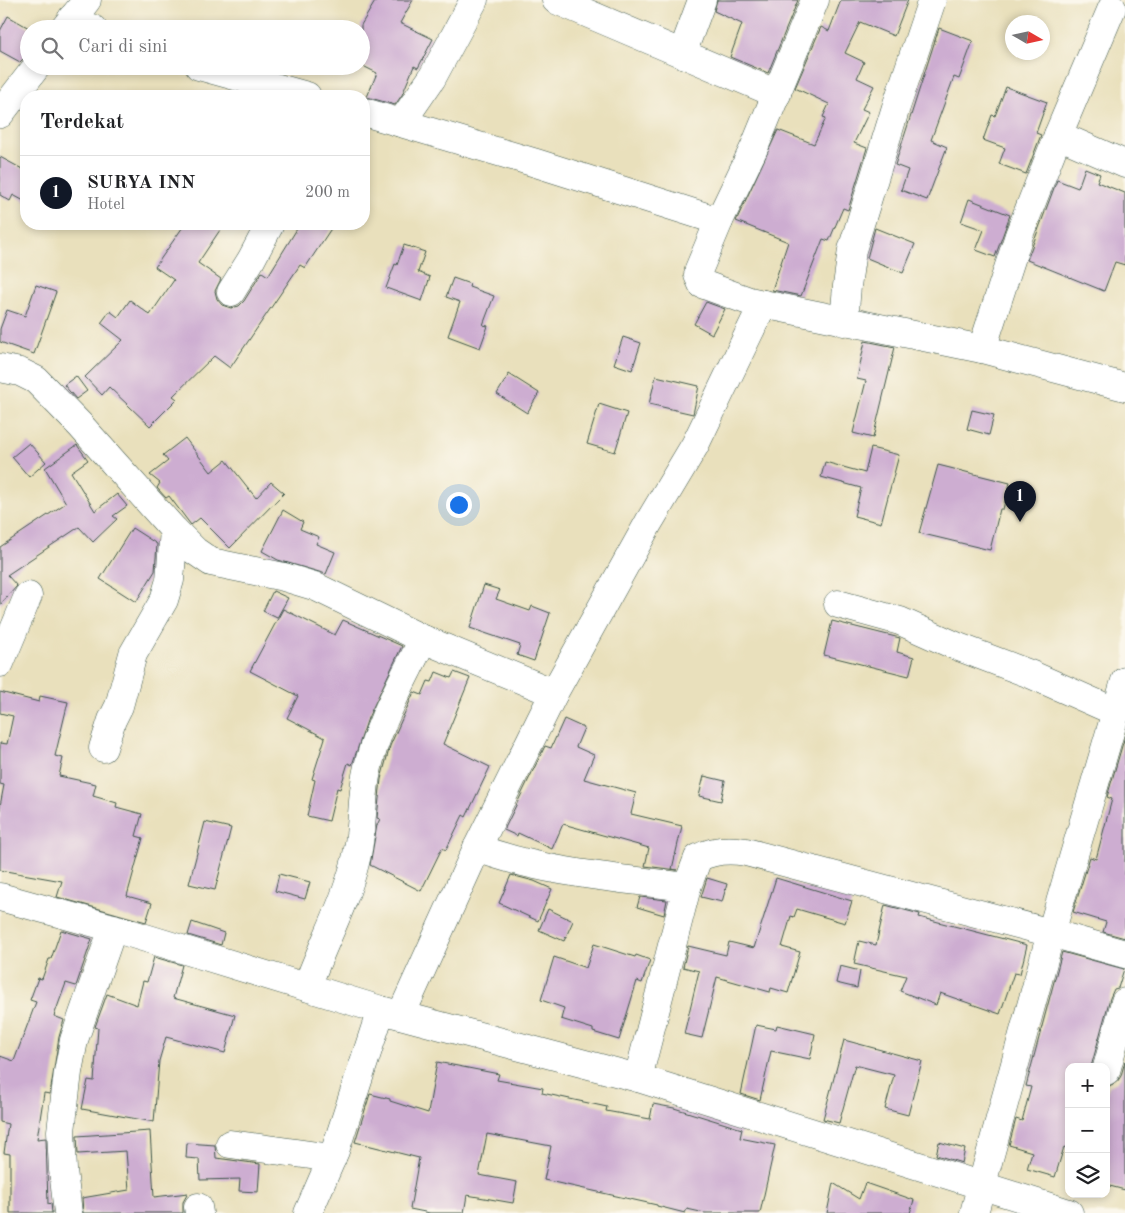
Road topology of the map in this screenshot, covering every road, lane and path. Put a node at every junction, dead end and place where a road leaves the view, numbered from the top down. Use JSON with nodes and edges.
{"nodes":[{"id":1,"x":474,"y":0,"type":"edge"},
{"id":2,"x":556,"y":0,"type":"edge"},
{"id":3,"x":702,"y":0,"type":"edge"},
{"id":4,"x":815,"y":0,"type":"edge"},
{"id":5,"x":932,"y":0,"type":"edge"},
{"id":6,"x":1110,"y":7,"type":"edge"},
{"id":7,"x":682,"y":54,"type":"junction"},
{"id":8,"x":30,"y":75,"type":"edge"},
{"id":9,"x":231,"y":75,"type":"edge"},
{"id":10,"x":285,"y":90,"type":"edge"},
{"id":11,"x":777,"y":94,"type":"junction"},
{"id":12,"x":0,"y":114,"type":"edge"},
{"id":13,"x":370,"y":114,"type":"edge"},
{"id":14,"x":401,"y":123,"type":"junction"},
{"id":15,"x":1058,"y":135,"type":"junction"},
{"id":16,"x":1125,"y":164,"type":"edge"},
{"id":17,"x":719,"y":221,"type":"junction"},
{"id":18,"x":267,"y":230,"type":"edge"},
{"id":19,"x":231,"y":292,"type":"dead end"},
{"id":20,"x":763,"y":304,"type":"junction"},
{"id":21,"x":844,"y":322,"type":"junction"},
{"id":22,"x":982,"y":349,"type":"junction"},
{"id":23,"x":0,"y":368,"type":"edge"},
{"id":24,"x":1125,"y":387,"type":"edge"},
{"id":25,"x":174,"y":530,"type":"junction"},
{"id":26,"x":205,"y":557,"type":"junction"},
{"id":27,"x":170,"y":580,"type":"junction"},
{"id":28,"x":28,"y":596,"type":"dead end"},
{"id":29,"x":838,"y":604,"type":"dead end"},
{"id":30,"x":423,"y":639,"type":"junction"},
{"id":31,"x":0,"y":663,"type":"edge"},
{"id":32,"x":1125,"y":682,"type":"edge"},
{"id":33,"x":554,"y":693,"type":"junction"},
{"id":34,"x":1116,"y":712,"type":"junction"},
{"id":35,"x":103,"y":748,"type":"dead end"},
{"id":36,"x":478,"y":848,"type":"junction"},
{"id":37,"x":687,"y":887,"type":"junction"},
{"id":38,"x":0,"y":897,"type":"edge"},
{"id":39,"x":113,"y":928,"type":"junction"},
{"id":40,"x":1051,"y":933,"type":"junction"},
{"id":41,"x":1125,"y":954,"type":"edge"},
{"id":42,"x":307,"y":987,"type":"junction"},
{"id":43,"x":1125,"y":1002,"type":"edge"},
{"id":44,"x":391,"y":1013,"type":"junction"},
{"id":45,"x":1108,"y":1063,"type":"edge"},
{"id":46,"x":638,"y":1078,"type":"junction"},
{"id":47,"x":230,"y":1144,"type":"dead end"},
{"id":48,"x":332,"y":1158,"type":"junction"},
{"id":49,"x":982,"y":1186,"type":"junction"},
{"id":50,"x":1072,"y":1198,"type":"edge"},
{"id":51,"x":68,"y":1213,"type":"edge"},
{"id":52,"x":308,"y":1213,"type":"edge"},
{"id":53,"x":974,"y":1213,"type":"edge"},
{"id":54,"x":1068,"y":1213,"type":"edge"}],
"edges":[{"from":1,"to":14,"type":"street"},
{"from":2,"to":7,"type":"street"},
{"from":3,"to":7,"type":"street"},
{"from":4,"to":11,"type":"street"},
{"from":5,"to":21,"type":"street"},
{"from":6,"to":15,"type":"street"},
{"from":7,"to":11,"type":"street"},
{"from":8,"to":12,"type":"street"},
{"from":9,"to":10,"type":"street"},
{"from":11,"to":17,"type":"street"},
{"from":13,"to":14,"type":"street"},
{"from":14,"to":17,"type":"street"},
{"from":15,"to":16,"type":"street"},
{"from":15,"to":22,"type":"street"},
{"from":17,"to":20,"type":"street"},
{"from":18,"to":19,"type":"street"},
{"from":20,"to":21,"type":"street"},
{"from":20,"to":33,"type":"street"},
{"from":21,"to":22,"type":"street"},
{"from":22,"to":24,"type":"street"},
{"from":23,"to":25,"type":"street"},
{"from":25,"to":26,"type":"street"},
{"from":25,"to":27,"type":"street"},
{"from":26,"to":27,"type":"street"},
{"from":26,"to":30,"type":"street"},
{"from":27,"to":35,"type":"street"},
{"from":28,"to":31,"type":"street"},
{"from":29,"to":34,"type":"street"},
{"from":30,"to":33,"type":"street"},
{"from":30,"to":42,"type":"street"},
{"from":32,"to":34,"type":"street"},
{"from":33,"to":36,"type":"street"},
{"from":34,"to":40,"type":"street"},
{"from":36,"to":37,"type":"street"},
{"from":36,"to":44,"type":"street"},
{"from":37,"to":40,"type":"street"},
{"from":37,"to":46,"type":"street"},
{"from":38,"to":39,"type":"street"},
{"from":39,"to":42,"type":"street"},
{"from":39,"to":51,"type":"street"},
{"from":40,"to":41,"type":"street"},
{"from":40,"to":49,"type":"street"},
{"from":42,"to":44,"type":"street"},
{"from":43,"to":45,"type":"street"},
{"from":44,"to":46,"type":"street"},
{"from":44,"to":48,"type":"street"},
{"from":46,"to":49,"type":"street"},
{"from":47,"to":48,"type":"street"},
{"from":48,"to":52,"type":"street"},
{"from":49,"to":53,"type":"street"},
{"from":49,"to":54,"type":"street"},
{"from":50,"to":54,"type":"street"}]}
